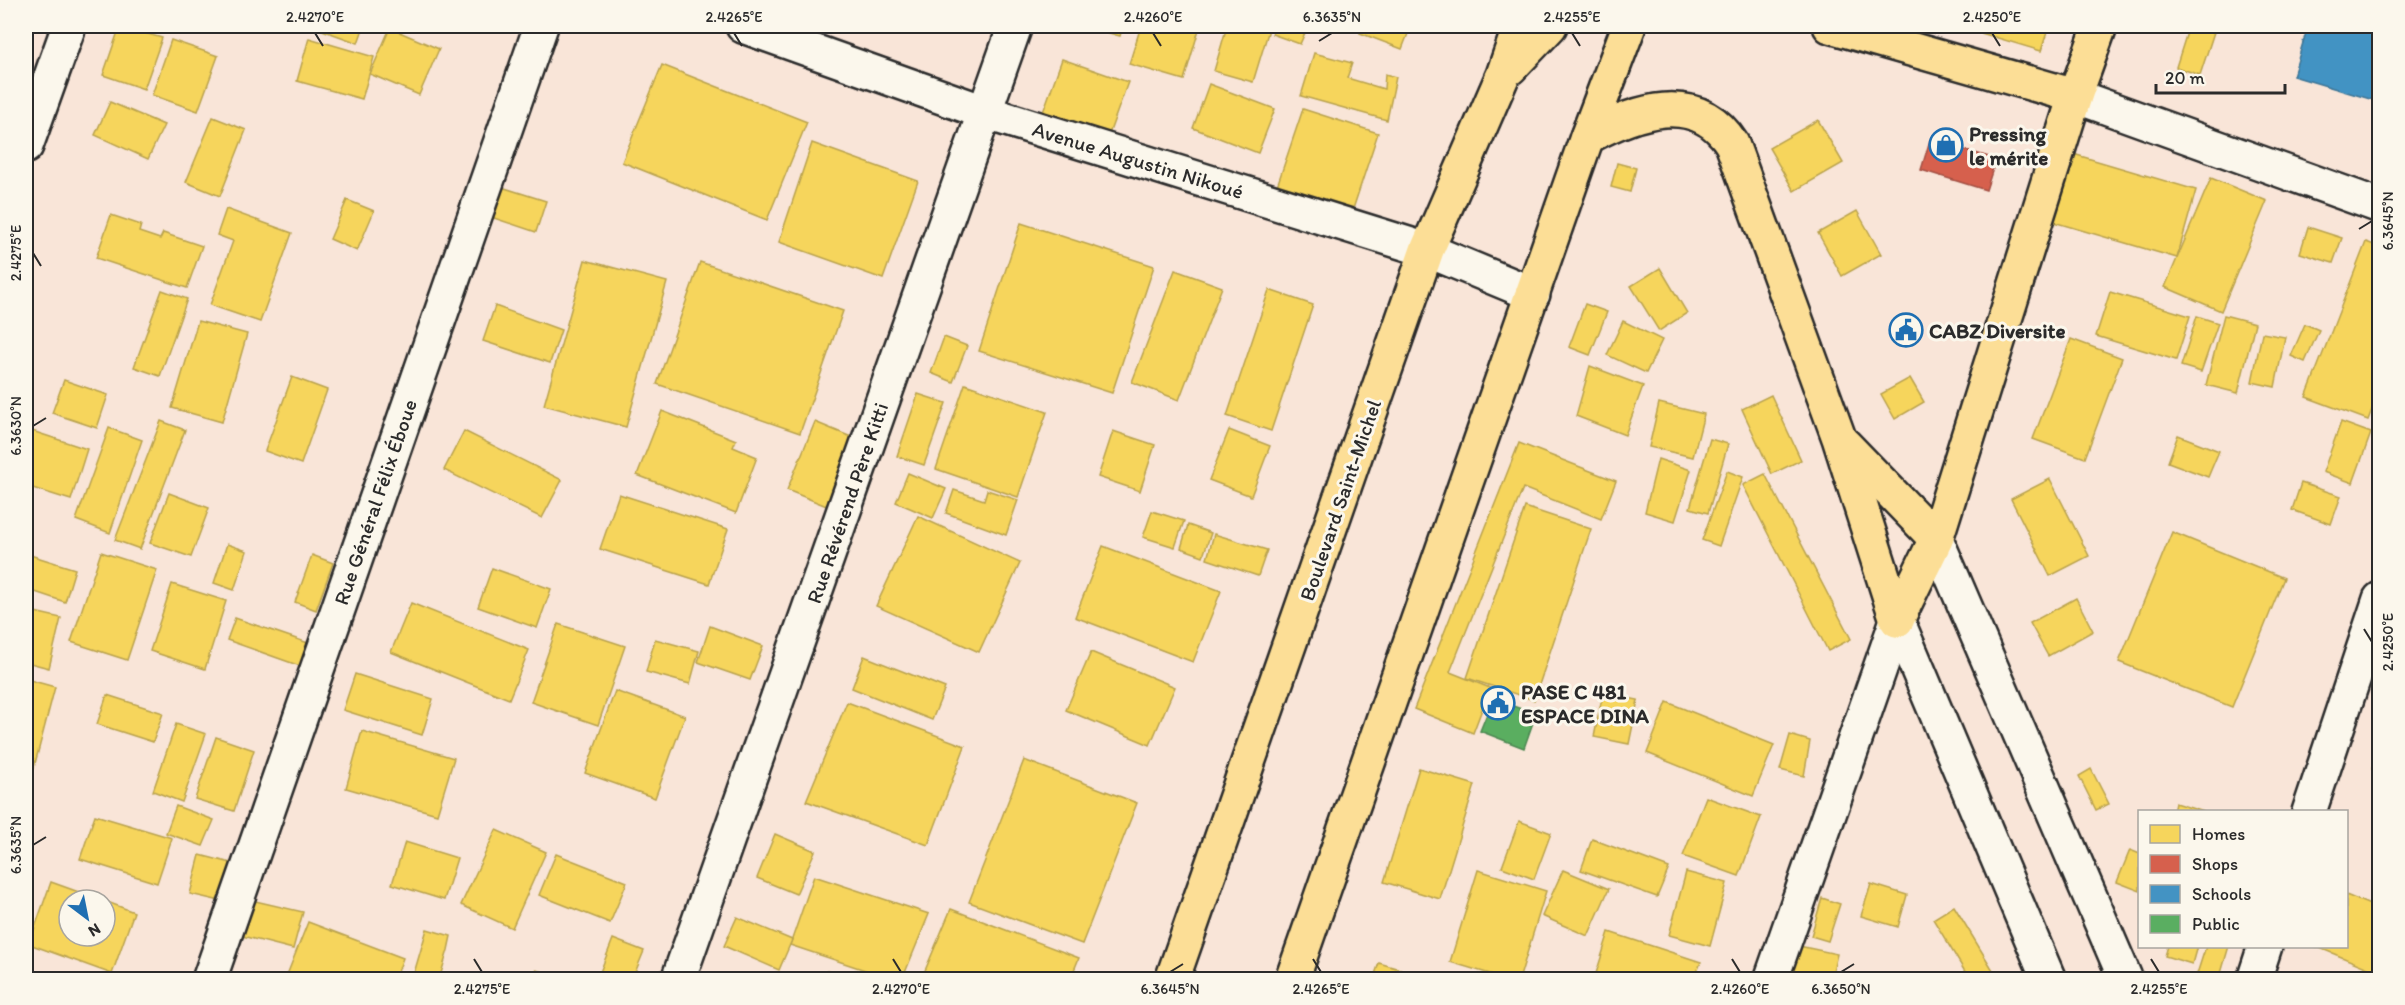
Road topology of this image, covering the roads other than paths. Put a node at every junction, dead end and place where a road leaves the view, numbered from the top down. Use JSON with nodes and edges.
{"nodes":[{"id":1,"x":69,"y":26,"type":"edge"},
{"id":2,"x":541,"y":26,"type":"edge"},
{"id":3,"x":742,"y":26,"type":"edge"},
{"id":4,"x":1015,"y":26,"type":"edge"},
{"id":5,"x":1520,"y":26,"type":"edge"},
{"id":6,"x":1550,"y":26,"type":"edge"},
{"id":7,"x":1629,"y":26,"type":"edge"},
{"id":8,"x":1830,"y":26,"type":"edge"},
{"id":9,"x":2100,"y":26,"type":"edge"},
{"id":10,"x":1503,"y":75,"type":"junction"},
{"id":11,"x":2075,"y":96,"type":"junction"},
{"id":12,"x":984,"y":112,"type":"junction"},
{"id":13,"x":1587,"y":137,"type":"junction"},
{"id":14,"x":26,"y":146,"type":"edge"},
{"id":15,"x":2379,"y":206,"type":"edge"},
{"id":16,"x":1427,"y":250,"type":"junction"},
{"id":17,"x":1533,"y":294,"type":"junction"},
{"id":18,"x":1839,"y":438,"type":"junction"},
{"id":19,"x":1936,"y":539,"type":"junction"},
{"id":20,"x":2379,"y":599,"type":"edge"},
{"id":21,"x":1897,"y":620,"type":"junction"},
{"id":22,"x":2310,"y":810,"type":"edge"},
{"id":23,"x":2264,"y":948,"type":"edge"},
{"id":24,"x":208,"y":980,"type":"edge"},
{"id":25,"x":678,"y":980,"type":"edge"},
{"id":26,"x":1172,"y":980,"type":"edge"},
{"id":27,"x":1292,"y":980,"type":"edge"},
{"id":28,"x":1771,"y":980,"type":"edge"},
{"id":29,"x":2049,"y":980,"type":"edge"},
{"id":30,"x":2126,"y":980,"type":"edge"},
{"id":31,"x":2254,"y":980,"type":"edge"}],
"edges":[{"from":1,"to":14,"type":"street"},
{"from":2,"to":24,"type":"street","name":"Rue Général Félix Éboue"},
{"from":3,"to":12,"type":"street","name":"Avenue Augustin Nikoué"},
{"from":4,"to":12,"type":"street","name":"Rue Révérend Père Kitti"},
{"from":5,"to":10,"type":"main road","name":"Boulevard Saint-Michel"},
{"from":6,"to":10,"type":"main road"},
{"from":7,"to":13,"type":"main road"},
{"from":8,"to":11,"type":"main road"},
{"from":9,"to":11,"type":"main road"},
{"from":10,"to":16,"type":"main road","name":"Boulevard Saint-Michel"},
{"from":11,"to":15,"type":"street"},
{"from":11,"to":19,"type":"main road"},
{"from":12,"to":16,"type":"street","name":"Avenue Augustin Nikoué"},
{"from":12,"to":25,"type":"street","name":"Rue Révérend Père Kitti"},
{"from":13,"to":17,"type":"main road"},
{"from":13,"to":18,"type":"main road"},
{"from":16,"to":17,"type":"street","name":"Avenue Augustin Nikoué"},
{"from":16,"to":26,"type":"main road","name":"Boulevard Saint-Michel"},
{"from":17,"to":27,"type":"main road"},
{"from":18,"to":19,"type":"main road"},
{"from":18,"to":21,"type":"main road"},
{"from":19,"to":21,"type":"main road"},
{"from":19,"to":30,"type":"street"},
{"from":20,"to":22,"type":"street"},
{"from":21,"to":28,"type":"street"},
{"from":21,"to":29,"type":"street"},
{"from":23,"to":31,"type":"street"}]}
